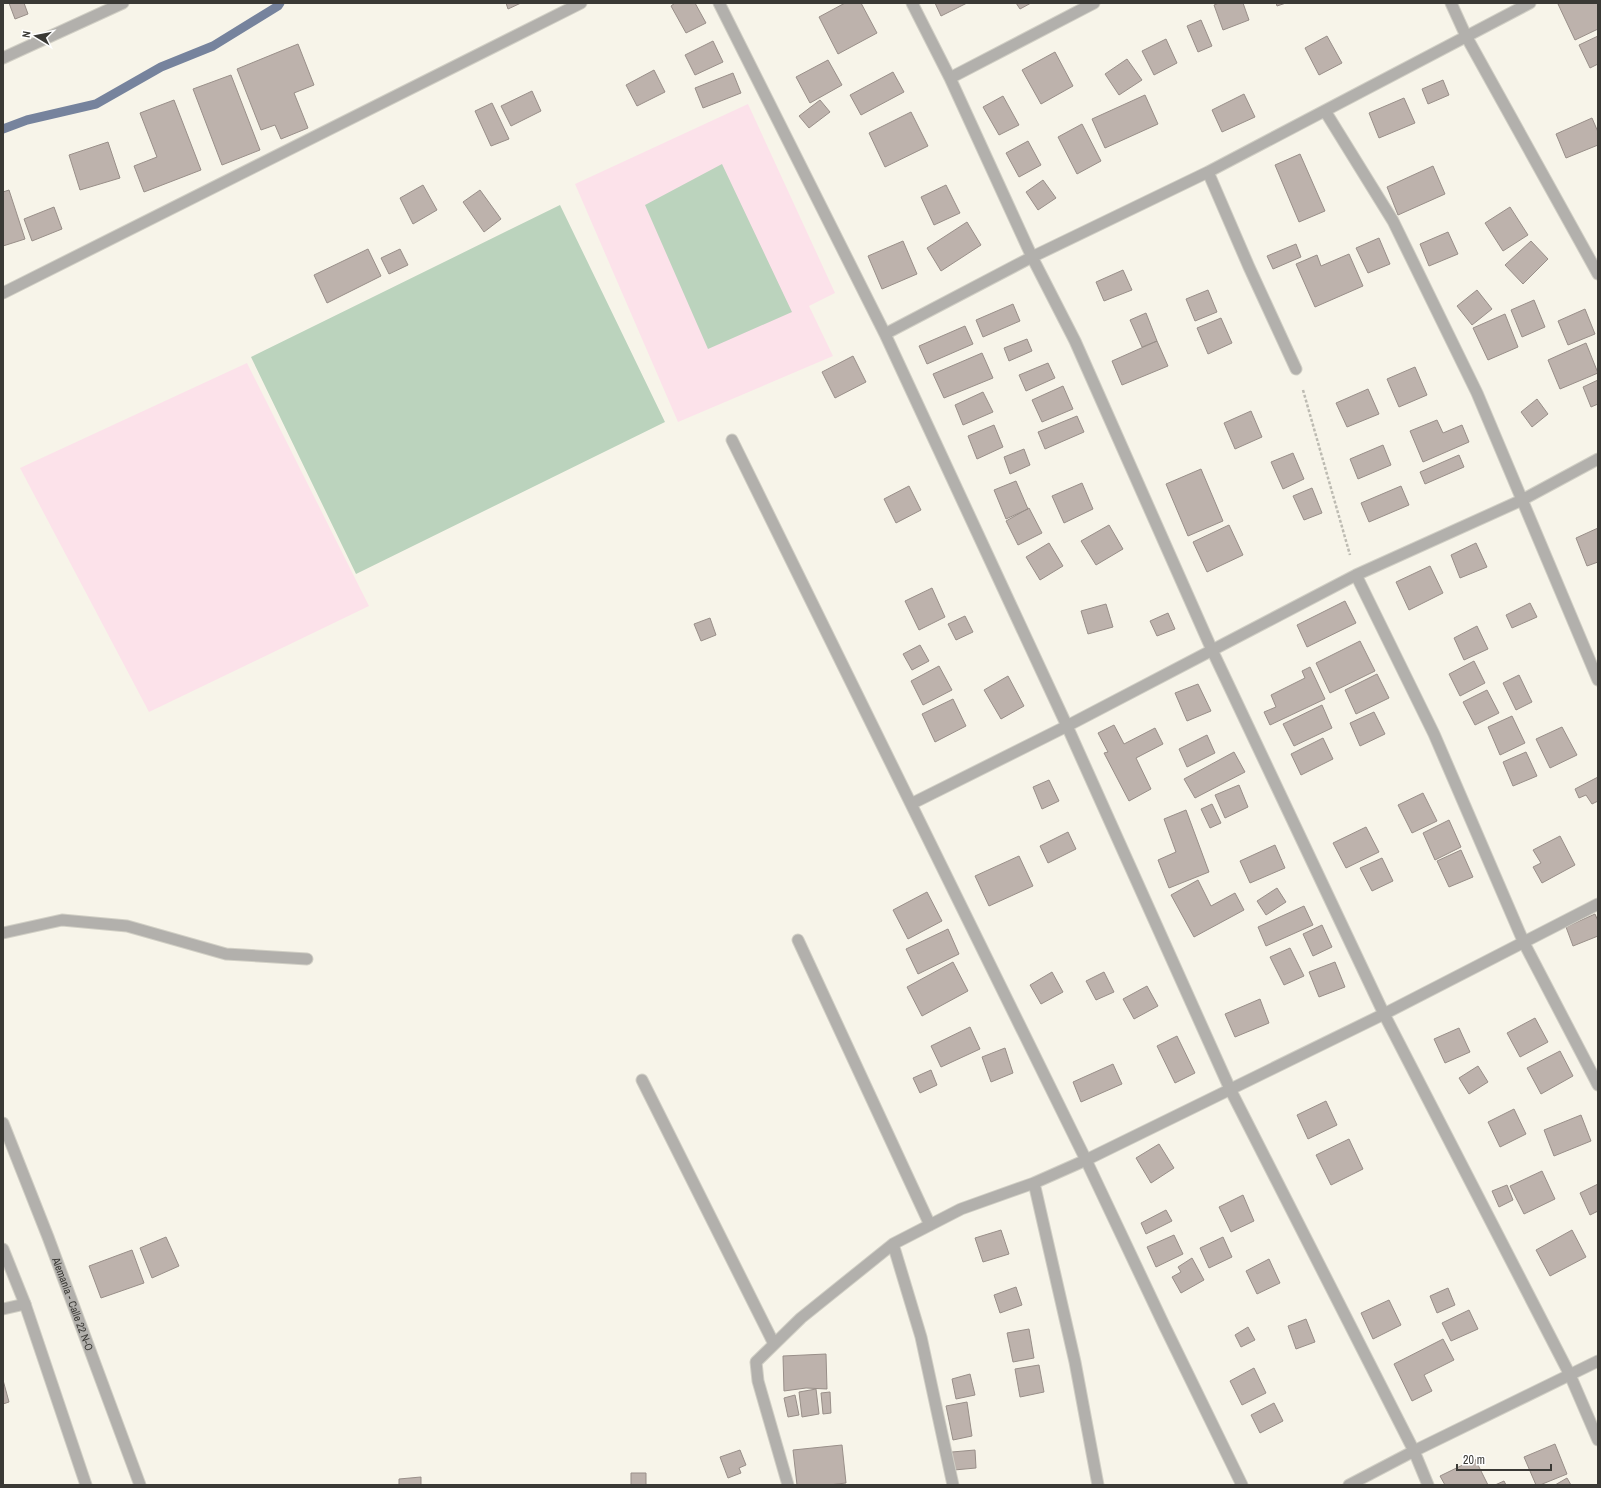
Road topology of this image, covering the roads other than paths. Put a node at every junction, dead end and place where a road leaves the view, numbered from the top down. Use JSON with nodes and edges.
{"nodes":[{"id":1,"x":123,"y":3,"type":"edge"},
{"id":2,"x":581,"y":3,"type":"edge"},
{"id":3,"x":719,"y":3,"type":"edge"},
{"id":4,"x":912,"y":3,"type":"edge"},
{"id":5,"x":1094,"y":3,"type":"edge"},
{"id":6,"x":1451,"y":3,"type":"edge"},
{"id":7,"x":1530,"y":3,"type":"edge"},
{"id":8,"x":1466,"y":36,"type":"junction"},
{"id":9,"x":3,"y":58,"type":"edge"},
{"id":10,"x":950,"y":78,"type":"junction"},
{"id":11,"x":1325,"y":111,"type":"junction"},
{"id":12,"x":1208,"y":172,"type":"junction"},
{"id":13,"x":1032,"y":257,"type":"junction"},
{"id":14,"x":1598,"y":274,"type":"edge"},
{"id":15,"x":3,"y":293,"type":"edge"},
{"id":16,"x":885,"y":334,"type":"junction"},
{"id":17,"x":1296,"y":369,"type":"road end"},
{"id":18,"x":732,"y":440,"type":"dead end"},
{"id":19,"x":1598,"y":459,"type":"edge"},
{"id":20,"x":1522,"y":500,"type":"junction"},
{"id":21,"x":1356,"y":575,"type":"junction"},
{"id":22,"x":1212,"y":650,"type":"junction"},
{"id":23,"x":1598,"y":680,"type":"edge"},
{"id":24,"x":1067,"y":726,"type":"junction"},
{"id":25,"x":911,"y":804,"type":"junction"},
{"id":26,"x":1598,"y":904,"type":"edge"},
{"id":27,"x":3,"y":933,"type":"edge"},
{"id":28,"x":798,"y":940,"type":"dead end"},
{"id":29,"x":1524,"y":943,"type":"junction"},
{"id":30,"x":307,"y":959,"type":"dead end"},
{"id":31,"x":1384,"y":1014,"type":"junction"},
{"id":32,"x":642,"y":1080,"type":"dead end"},
{"id":33,"x":1598,"y":1085,"type":"edge"},
{"id":34,"x":1230,"y":1089,"type":"junction"},
{"id":35,"x":3,"y":1123,"type":"edge"},
{"id":36,"x":1086,"y":1160,"type":"junction"},
{"id":37,"x":1034,"y":1183,"type":"junction"},
{"id":38,"x":930,"y":1225,"type":"junction"},
{"id":39,"x":893,"y":1244,"type":"junction"},
{"id":40,"x":3,"y":1249,"type":"edge"},
{"id":41,"x":25,"y":1304,"type":"junction"},
{"id":42,"x":3,"y":1309,"type":"edge"},
{"id":43,"x":774,"y":1344,"type":"junction"},
{"id":44,"x":1598,"y":1361,"type":"edge"},
{"id":45,"x":1570,"y":1375,"type":"junction"},
{"id":46,"x":1598,"y":1440,"type":"edge"},
{"id":47,"x":1414,"y":1451,"type":"junction"},
{"id":48,"x":86,"y":1485,"type":"edge"},
{"id":49,"x":140,"y":1485,"type":"edge"},
{"id":50,"x":788,"y":1485,"type":"edge"},
{"id":51,"x":953,"y":1485,"type":"edge"},
{"id":52,"x":1098,"y":1485,"type":"edge"},
{"id":53,"x":1242,"y":1485,"type":"edge"},
{"id":54,"x":1349,"y":1485,"type":"edge"},
{"id":55,"x":1428,"y":1485,"type":"edge"}],
"edges":[{"from":1,"to":9,"type":"street"},
{"from":2,"to":15,"type":"street"},
{"from":3,"to":16,"type":"street"},
{"from":4,"to":10,"type":"street"},
{"from":5,"to":10,"type":"street"},
{"from":6,"to":8,"type":"street"},
{"from":7,"to":8,"type":"street"},
{"from":8,"to":11,"type":"street"},
{"from":8,"to":14,"type":"street"},
{"from":10,"to":13,"type":"street"},
{"from":11,"to":12,"type":"street"},
{"from":11,"to":20,"type":"street"},
{"from":12,"to":13,"type":"street"},
{"from":12,"to":17,"type":"street"},
{"from":13,"to":16,"type":"street"},
{"from":13,"to":22,"type":"street"},
{"from":16,"to":24,"type":"street"},
{"from":18,"to":25,"type":"street"},
{"from":19,"to":20,"type":"street"},
{"from":20,"to":21,"type":"street"},
{"from":20,"to":23,"type":"street"},
{"from":21,"to":22,"type":"street"},
{"from":21,"to":29,"type":"street"},
{"from":22,"to":24,"type":"street"},
{"from":22,"to":31,"type":"street"},
{"from":24,"to":25,"type":"street"},
{"from":24,"to":34,"type":"street"},
{"from":25,"to":36,"type":"street"},
{"from":26,"to":29,"type":"street"},
{"from":27,"to":30,"type":"street"},
{"from":28,"to":38,"type":"street"},
{"from":29,"to":31,"type":"street"},
{"from":29,"to":33,"type":"street"},
{"from":31,"to":34,"type":"street"},
{"from":31,"to":45,"type":"street"},
{"from":32,"to":43,"type":"street"},
{"from":34,"to":36,"type":"street"},
{"from":34,"to":47,"type":"street"},
{"from":35,"to":49,"type":"street","name":"Alemania - Calle 22 N-O"},
{"from":36,"to":37,"type":"street"},
{"from":36,"to":53,"type":"street"},
{"from":37,"to":38,"type":"street"},
{"from":37,"to":52,"type":"street"},
{"from":38,"to":39,"type":"street"},
{"from":39,"to":43,"type":"street"},
{"from":39,"to":51,"type":"street"},
{"from":40,"to":41,"type":"street"},
{"from":41,"to":42,"type":"street"},
{"from":41,"to":48,"type":"street"},
{"from":43,"to":50,"type":"street"},
{"from":44,"to":45,"type":"street"},
{"from":45,"to":46,"type":"street"},
{"from":45,"to":47,"type":"street"},
{"from":47,"to":54,"type":"street"},
{"from":47,"to":55,"type":"street"}]}
